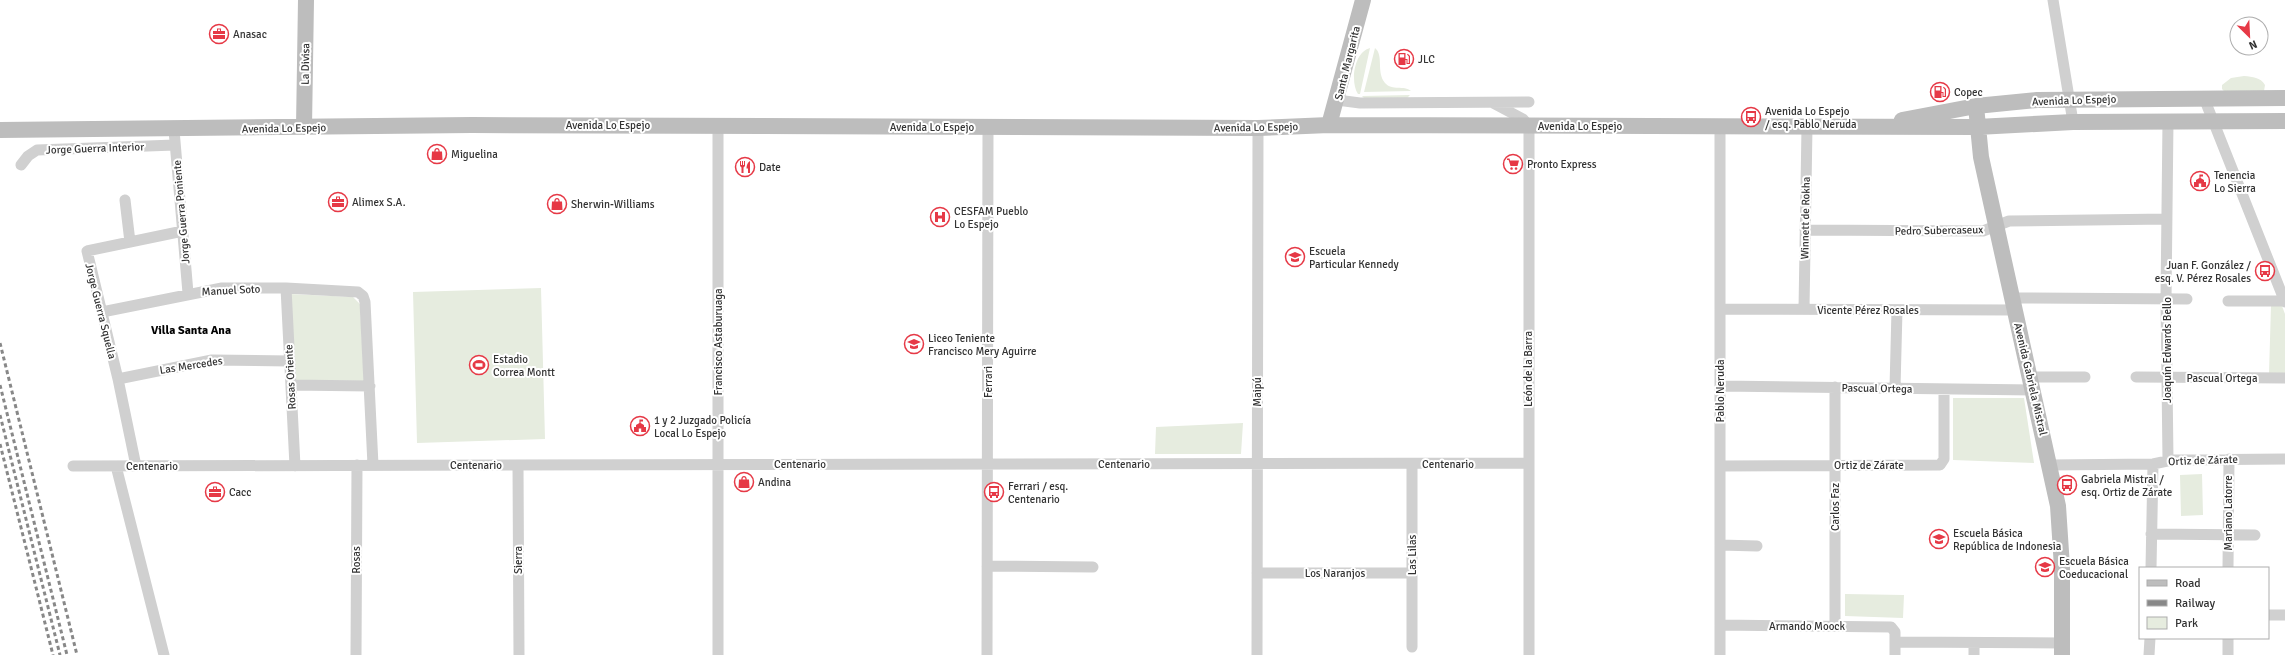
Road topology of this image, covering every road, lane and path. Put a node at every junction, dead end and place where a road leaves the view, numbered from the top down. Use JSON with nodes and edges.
{"nodes":[{"id":1,"x":306,"y":0,"type":"edge"},
{"id":2,"x":1363,"y":0,"type":"edge"},
{"id":3,"x":2052,"y":0,"type":"edge"},
{"id":4,"x":2204,"y":98,"type":"junction"},
{"id":5,"x":2285,"y":98,"type":"edge"},
{"id":6,"x":2068,"y":99,"type":"junction"},
{"id":7,"x":1337,"y":100,"type":"junction"},
{"id":8,"x":1528,"y":102,"type":"dead end"},
{"id":9,"x":1493,"y":103,"type":"junction"},
{"id":10,"x":1976,"y":106,"type":"junction"},
{"id":11,"x":2168,"y":120,"type":"junction"},
{"id":12,"x":2213,"y":121,"type":"junction"},
{"id":13,"x":2285,"y":121,"type":"edge"},
{"id":14,"x":2073,"y":122,"type":"junction"},
{"id":15,"x":1330,"y":125,"type":"junction"},
{"id":16,"x":718,"y":126,"type":"junction"},
{"id":17,"x":1529,"y":126,"type":"junction"},
{"id":18,"x":1864,"y":126,"type":"junction"},
{"id":19,"x":304,"y":127,"type":"junction"},
{"id":20,"x":988,"y":127,"type":"junction"},
{"id":21,"x":1720,"y":127,"type":"junction"},
{"id":22,"x":1807,"y":127,"type":"junction"},
{"id":23,"x":1977,"y":127,"type":"junction"},
{"id":24,"x":1258,"y":128,"type":"junction"},
{"id":25,"x":0,"y":130,"type":"edge"},
{"id":26,"x":174,"y":138,"type":"junction"},
{"id":27,"x":21,"y":165,"type":"dead end"},
{"id":28,"x":125,"y":200,"type":"dead end"},
{"id":29,"x":2167,"y":219,"type":"junction"},
{"id":30,"x":1997,"y":226,"type":"junction"},
{"id":31,"x":1805,"y":230,"type":"junction"},
{"id":32,"x":183,"y":232,"type":"junction"},
{"id":33,"x":130,"y":242,"type":"junction"},
{"id":34,"x":286,"y":288,"type":"junction"},
{"id":35,"x":188,"y":293,"type":"junction"},
{"id":36,"x":2166,"y":299,"type":"junction"},
{"id":37,"x":2187,"y":299,"type":"dead end"},
{"id":38,"x":2228,"y":301,"type":"dead end"},
{"id":39,"x":2285,"y":301,"type":"edge"},
{"id":40,"x":2014,"y":304,"type":"junction"},
{"id":41,"x":1720,"y":309,"type":"junction"},
{"id":42,"x":1804,"y":310,"type":"junction"},
{"id":43,"x":1897,"y":310,"type":"junction"},
{"id":44,"x":102,"y":312,"type":"junction"},
{"id":45,"x":290,"y":361,"type":"junction"},
{"id":46,"x":2086,"y":377,"type":"dead end"},
{"id":47,"x":2136,"y":377,"type":"dead end"},
{"id":48,"x":2166,"y":378,"type":"junction"},
{"id":49,"x":2285,"y":378,"type":"edge"},
{"id":50,"x":118,"y":379,"type":"junction"},
{"id":51,"x":2032,"y":383,"type":"junction"},
{"id":52,"x":291,"y":385,"type":"junction"},
{"id":53,"x":370,"y":386,"type":"junction"},
{"id":54,"x":1720,"y":386,"type":"junction"},
{"id":55,"x":1835,"y":387,"type":"junction"},
{"id":56,"x":1895,"y":388,"type":"junction"},
{"id":57,"x":1944,"y":389,"type":"junction"},
{"id":58,"x":2229,"y":459,"type":"junction"},
{"id":59,"x":2285,"y":459,"type":"edge"},
{"id":60,"x":2168,"y":460,"type":"junction"},
{"id":61,"x":1527,"y":463,"type":"junction"},
{"id":62,"x":718,"y":464,"type":"junction"},
{"id":63,"x":988,"y":464,"type":"junction"},
{"id":64,"x":1257,"y":464,"type":"junction"},
{"id":65,"x":1412,"y":464,"type":"junction"},
{"id":66,"x":2153,"y":464,"type":"junction"},
{"id":67,"x":518,"y":465,"type":"junction"},
{"id":68,"x":1835,"y":465,"type":"junction"},
{"id":69,"x":2050,"y":465,"type":"junction"},
{"id":70,"x":73,"y":466,"type":"dead end"},
{"id":71,"x":116,"y":466,"type":"junction"},
{"id":72,"x":136,"y":466,"type":"junction"},
{"id":73,"x":295,"y":466,"type":"junction"},
{"id":74,"x":357,"y":466,"type":"junction"},
{"id":75,"x":373,"y":466,"type":"junction"},
{"id":76,"x":1720,"y":466,"type":"junction"},
{"id":77,"x":2151,"y":534,"type":"junction"},
{"id":78,"x":2228,"y":535,"type":"junction"},
{"id":79,"x":2255,"y":535,"type":"dead end"},
{"id":80,"x":1720,"y":545,"type":"junction"},
{"id":81,"x":1757,"y":546,"type":"dead end"},
{"id":82,"x":987,"y":566,"type":"junction"},
{"id":83,"x":1093,"y":566,"type":"dead end"},
{"id":84,"x":2151,"y":567,"type":"edge"},
{"id":85,"x":2228,"y":567,"type":"edge"},
{"id":86,"x":1257,"y":573,"type":"junction"},
{"id":87,"x":1412,"y":573,"type":"junction"},
{"id":88,"x":2269,"y":615,"type":"edge"},
{"id":89,"x":2285,"y":615,"type":"edge"},
{"id":90,"x":1720,"y":625,"type":"junction"},
{"id":91,"x":1836,"y":626,"type":"junction"},
{"id":92,"x":2150,"y":639,"type":"edge"},
{"id":93,"x":2228,"y":639,"type":"edge"},
{"id":94,"x":1895,"y":642,"type":"junction"},
{"id":95,"x":1974,"y":643,"type":"junction"},
{"id":96,"x":1412,"y":647,"type":"dead end"},
{"id":97,"x":2062,"y":649,"type":"edge"},
{"id":98,"x":164,"y":655,"type":"edge"},
{"id":99,"x":356,"y":655,"type":"edge"},
{"id":100,"x":518,"y":655,"type":"edge"},
{"id":101,"x":718,"y":655,"type":"edge"},
{"id":102,"x":987,"y":655,"type":"edge"},
{"id":103,"x":1257,"y":655,"type":"edge"},
{"id":104,"x":1529,"y":655,"type":"edge"},
{"id":105,"x":1720,"y":655,"type":"edge"},
{"id":106,"x":1895,"y":655,"type":"edge"},
{"id":107,"x":1974,"y":655,"type":"edge"},
{"id":108,"x":2149,"y":655,"type":"edge"},
{"id":109,"x":2228,"y":655,"type":"edge"}],
"edges":[{"from":1,"to":19,"type":"main road","name":"La Divisa"},
{"from":2,"to":7,"type":"main road","name":"Santa Margarita"},
{"from":3,"to":6,"type":"street"},
{"from":4,"to":5,"type":"main road","name":"Avenida Lo Espejo"},
{"from":4,"to":6,"type":"main road","name":"Avenida Lo Espejo"},
{"from":4,"to":12,"type":"street"},
{"from":6,"to":10,"type":"main road","name":"Avenida Lo Espejo"},
{"from":6,"to":14,"type":"street"},
{"from":7,"to":9,"type":"street"},
{"from":7,"to":15,"type":"main road","name":"Santa Margarita"},
{"from":8,"to":9,"type":"street"},
{"from":9,"to":17,"type":"street"},
{"from":10,"to":18,"type":"main road","name":"Avenida Lo Espejo"},
{"from":10,"to":23,"type":"main road","name":"Avenida Gabriela Mistral"},
{"from":11,"to":12,"type":"main road","name":"Avenida Lo Espejo"},
{"from":11,"to":14,"type":"main road","name":"Avenida Lo Espejo"},
{"from":11,"to":29,"type":"street","name":"Joaquín Edwards Bello"},
{"from":12,"to":13,"type":"main road","name":"Avenida Lo Espejo"},
{"from":12,"to":39,"type":"street"},
{"from":14,"to":23,"type":"main road","name":"Avenida Lo Espejo"},
{"from":15,"to":17,"type":"main road","name":"Avenida Lo Espejo"},
{"from":15,"to":24,"type":"main road","name":"Avenida Lo Espejo"},
{"from":16,"to":19,"type":"main road","name":"Avenida Lo Espejo"},
{"from":16,"to":20,"type":"main road","name":"Avenida Lo Espejo"},
{"from":16,"to":62,"type":"street","name":"Francisco Astaburuaga"},
{"from":17,"to":21,"type":"main road","name":"Avenida Lo Espejo"},
{"from":17,"to":61,"type":"street","name":"León de la Barra"},
{"from":18,"to":22,"type":"main road","name":"Avenida Lo Espejo"},
{"from":18,"to":23,"type":"main road","name":"Avenida Lo Espejo"},
{"from":19,"to":26,"type":"main road","name":"Avenida Lo Espejo"},
{"from":20,"to":24,"type":"main road","name":"Avenida Lo Espejo"},
{"from":20,"to":63,"type":"street","name":"Ferrari"},
{"from":21,"to":22,"type":"main road","name":"Avenida Lo Espejo"},
{"from":21,"to":41,"type":"street","name":"Pablo Neruda"},
{"from":22,"to":31,"type":"street","name":"Winnett de Rokha"},
{"from":23,"to":30,"type":"main road","name":"Avenida Gabriela Mistral"},
{"from":24,"to":64,"type":"street","name":"Maipú"},
{"from":25,"to":26,"type":"main road","name":"Avenida Lo Espejo"},
{"from":26,"to":27,"type":"street","name":"Jorge Guerra Interior"},
{"from":26,"to":32,"type":"street","name":"Jorge Guerra Poniente"},
{"from":28,"to":33,"type":"street"},
{"from":29,"to":30,"type":"street","name":"Pedro Subercaseux"},
{"from":29,"to":36,"type":"street","name":"Joaquín Edwards Bello"},
{"from":30,"to":31,"type":"street","name":"Pedro Subercaseux"},
{"from":30,"to":40,"type":"main road","name":"Avenida Gabriela Mistral"},
{"from":31,"to":42,"type":"street","name":"Winnett de Rokha"},
{"from":32,"to":33,"type":"street","name":"Jorge Guerra Squella"},
{"from":32,"to":35,"type":"street","name":"Jorge Guerra Poniente"},
{"from":33,"to":44,"type":"street","name":"Jorge Guerra Squella"},
{"from":34,"to":35,"type":"street","name":"Manuel Soto"},
{"from":34,"to":45,"type":"street","name":"Rosas Oriente"},
{"from":34,"to":53,"type":"street","name":"Manuel Soto"},
{"from":35,"to":44,"type":"street","name":"Manuel Soto"},
{"from":36,"to":37,"type":"street","name":"Vicente Pérez Rosales"},
{"from":36,"to":40,"type":"street","name":"Vicente Pérez Rosales"},
{"from":36,"to":48,"type":"street","name":"Joaquín Edwards Bello"},
{"from":38,"to":39,"type":"street"},
{"from":40,"to":43,"type":"street","name":"Vicente Pérez Rosales"},
{"from":40,"to":51,"type":"main road","name":"Avenida Gabriela Mistral"},
{"from":41,"to":42,"type":"street","name":"Vicente Pérez Rosales"},
{"from":41,"to":54,"type":"street","name":"Pablo Neruda"},
{"from":42,"to":43,"type":"street","name":"Vicente Pérez Rosales"},
{"from":43,"to":56,"type":"street"},
{"from":44,"to":50,"type":"street","name":"Jorge Guerra Squella"},
{"from":45,"to":50,"type":"street","name":"Las Mercedes"},
{"from":45,"to":52,"type":"street","name":"Rosas Oriente"},
{"from":46,"to":51,"type":"street","name":"Pascual Ortega"},
{"from":47,"to":48,"type":"street","name":"Pascual Ortega"},
{"from":48,"to":49,"type":"street","name":"Pascual Ortega"},
{"from":48,"to":60,"type":"street","name":"Joaquín Edwards Bello"},
{"from":50,"to":72,"type":"street","name":"Jorge Guerra Squella"},
{"from":51,"to":57,"type":"street","name":"Pascual Ortega"},
{"from":51,"to":69,"type":"main road","name":"Avenida Gabriela Mistral"},
{"from":52,"to":53,"type":"street"},
{"from":52,"to":73,"type":"street","name":"Rosas Oriente"},
{"from":53,"to":75,"type":"street"},
{"from":54,"to":55,"type":"street","name":"Pascual Ortega"},
{"from":54,"to":76,"type":"street","name":"Pablo Neruda"},
{"from":55,"to":56,"type":"street","name":"Pascual Ortega"},
{"from":55,"to":68,"type":"street","name":"Carlos Faz"},
{"from":56,"to":57,"type":"street","name":"Pascual Ortega"},
{"from":57,"to":68,"type":"street","name":"Ortiz de Zárate"},
{"from":58,"to":59,"type":"street","name":"Ortiz de Zárate"},
{"from":58,"to":60,"type":"street","name":"Ortiz de Zárate"},
{"from":58,"to":78,"type":"street","name":"Mariano Latorre"},
{"from":60,"to":66,"type":"street","name":"Ortiz de Zárate"},
{"from":61,"to":65,"type":"street","name":"Centenario"},
{"from":61,"to":104,"type":"street","name":"León de la Barra"},
{"from":62,"to":63,"type":"street","name":"Centenario"},
{"from":62,"to":67,"type":"street","name":"Centenario"},
{"from":62,"to":101,"type":"street","name":"Francisco Astaburuaga"},
{"from":63,"to":64,"type":"street","name":"Centenario"},
{"from":63,"to":82,"type":"street","name":"Ferrari"},
{"from":64,"to":65,"type":"street","name":"Centenario"},
{"from":64,"to":86,"type":"street","name":"Maipú"},
{"from":65,"to":87,"type":"street","name":"Las Lilas"},
{"from":66,"to":69,"type":"street","name":"Ortiz de Zárate"},
{"from":66,"to":77,"type":"street"},
{"from":67,"to":75,"type":"street","name":"Centenario"},
{"from":67,"to":100,"type":"street","name":"Sierra"},
{"from":68,"to":76,"type":"street","name":"Ortiz de Zárate"},
{"from":68,"to":91,"type":"street","name":"Carlos Faz"},
{"from":69,"to":97,"type":"main road","name":"Avenida Gabriela Mistral"},
{"from":70,"to":71,"type":"street","name":"Centenario"},
{"from":71,"to":72,"type":"street","name":"Centenario"},
{"from":71,"to":98,"type":"street"},
{"from":72,"to":73,"type":"street","name":"Centenario"},
{"from":73,"to":74,"type":"street","name":"Centenario"},
{"from":74,"to":75,"type":"street","name":"Centenario"},
{"from":74,"to":99,"type":"street","name":"Rosas"},
{"from":76,"to":80,"type":"street","name":"Pablo Neruda"},
{"from":77,"to":78,"type":"street"},
{"from":77,"to":84,"type":"street"},
{"from":78,"to":79,"type":"street"},
{"from":78,"to":85,"type":"street","name":"Mariano Latorre"},
{"from":80,"to":81,"type":"street"},
{"from":80,"to":90,"type":"street","name":"Pablo Neruda"},
{"from":82,"to":83,"type":"street"},
{"from":82,"to":102,"type":"street","name":"Ferrari"},
{"from":86,"to":87,"type":"street","name":"Los Naranjos"},
{"from":86,"to":103,"type":"street","name":"Maipú"},
{"from":87,"to":96,"type":"street","name":"Las Lilas"},
{"from":88,"to":89,"type":"street"},
{"from":90,"to":91,"type":"street","name":"Armando Moock"},
{"from":90,"to":105,"type":"street","name":"Pablo Neruda"},
{"from":91,"to":94,"type":"street","name":"Armando Moock"},
{"from":92,"to":108,"type":"street"},
{"from":93,"to":109,"type":"street"},
{"from":94,"to":95,"type":"street"},
{"from":94,"to":106,"type":"street"},
{"from":95,"to":97,"type":"street"},
{"from":95,"to":107,"type":"street"}]}
